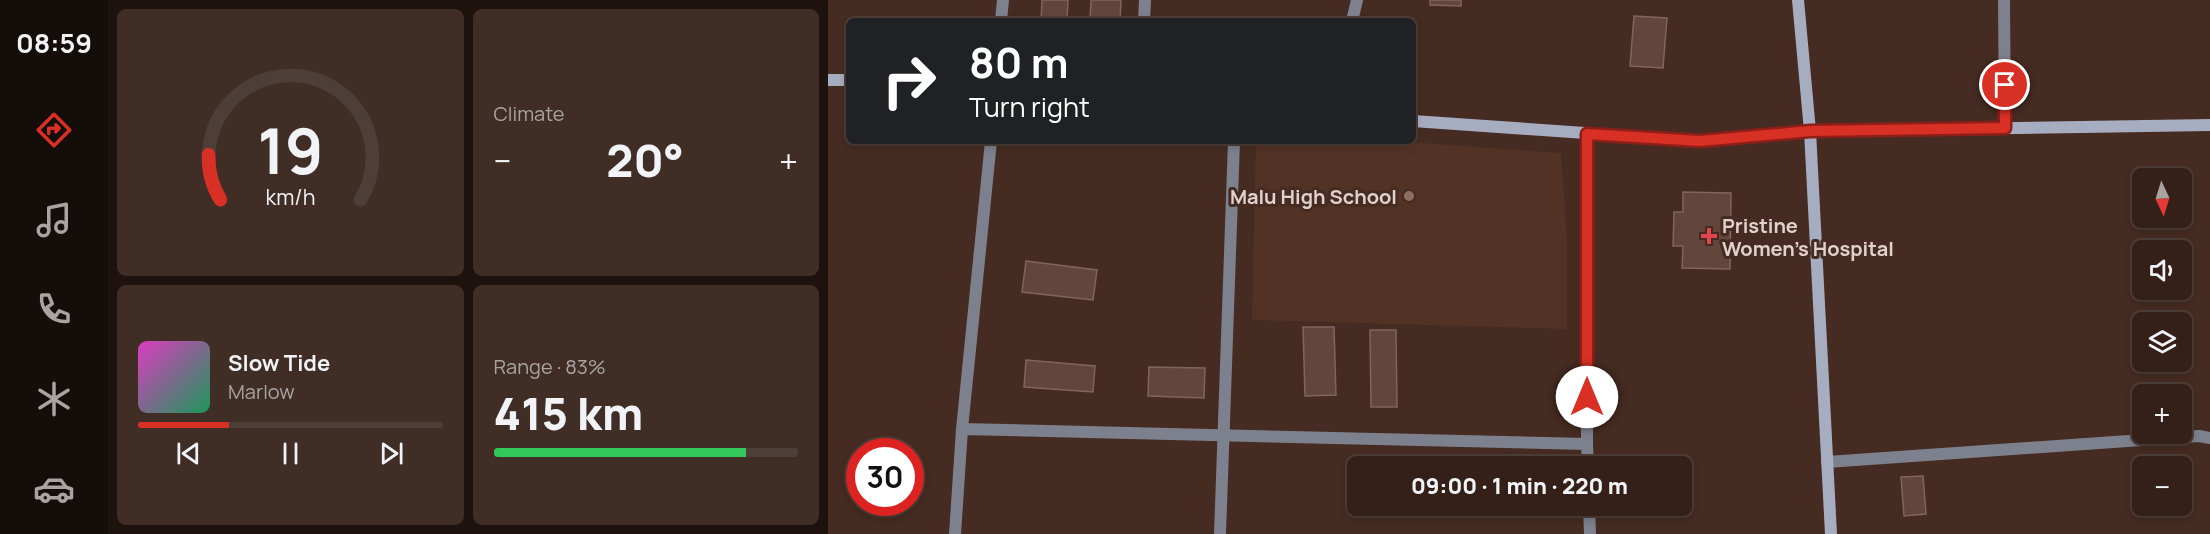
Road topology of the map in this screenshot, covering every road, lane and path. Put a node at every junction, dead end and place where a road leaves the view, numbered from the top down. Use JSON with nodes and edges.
{"nodes":[{"id":1,"x":1003,"y":0,"type":"edge"},
{"id":2,"x":1145,"y":0,"type":"edge"},
{"id":3,"x":1357,"y":0,"type":"edge"},
{"id":4,"x":1798,"y":0,"type":"edge"},
{"id":5,"x":2004,"y":0,"type":"edge"},
{"id":6,"x":1001,"y":18,"type":"edge"},
{"id":7,"x":1144,"y":18,"type":"edge"},
{"id":8,"x":1353,"y":18,"type":"edge"},
{"id":9,"x":828,"y":80,"type":"edge"},
{"id":10,"x":846,"y":80,"type":"edge"},
{"id":11,"x":1416,"y":121,"type":"edge"},
{"id":12,"x":2210,"y":123,"type":"edge"},
{"id":13,"x":2005,"y":128,"type":"junction"},
{"id":14,"x":1810,"y":131,"type":"junction"},
{"id":15,"x":1587,"y":134,"type":"junction"},
{"id":16,"x":990,"y":144,"type":"edge"},
{"id":17,"x":1234,"y":144,"type":"edge"},
{"id":18,"x":962,"y":429,"type":"junction"},
{"id":19,"x":1223,"y":436,"type":"junction"},
{"id":20,"x":2210,"y":438,"type":"edge"},
{"id":21,"x":1587,"y":444,"type":"junction"},
{"id":22,"x":1588,"y":456,"type":"edge"},
{"id":23,"x":1827,"y":462,"type":"junction"},
{"id":24,"x":1589,"y":516,"type":"edge"},
{"id":25,"x":955,"y":534,"type":"edge"},
{"id":26,"x":1220,"y":534,"type":"edge"},
{"id":27,"x":1590,"y":534,"type":"edge"},
{"id":28,"x":1831,"y":534,"type":"edge"}],
"edges":[{"from":1,"to":6,"type":"street"},
{"from":2,"to":7,"type":"street"},
{"from":3,"to":8,"type":"street"},
{"from":4,"to":14,"type":"street"},
{"from":5,"to":13,"type":"street"},
{"from":9,"to":10,"type":"street"},
{"from":11,"to":15,"type":"street"},
{"from":12,"to":13,"type":"street"},
{"from":13,"to":14,"type":"street"},
{"from":14,"to":15,"type":"street"},
{"from":14,"to":23,"type":"street"},
{"from":15,"to":21,"type":"street"},
{"from":16,"to":18,"type":"street"},
{"from":17,"to":19,"type":"street"},
{"from":18,"to":19,"type":"street"},
{"from":18,"to":25,"type":"street"},
{"from":19,"to":21,"type":"street"},
{"from":19,"to":26,"type":"street"},
{"from":20,"to":23,"type":"street"},
{"from":21,"to":22,"type":"street"},
{"from":23,"to":28,"type":"street"},
{"from":24,"to":27,"type":"street"}]}
